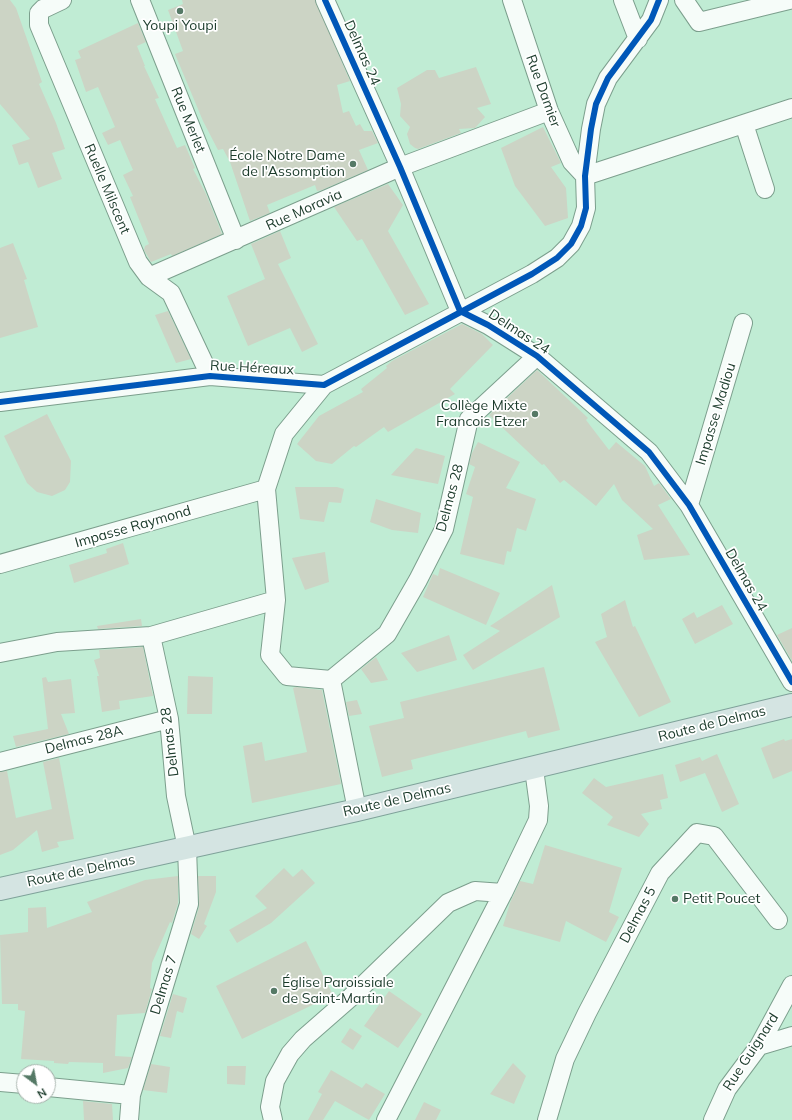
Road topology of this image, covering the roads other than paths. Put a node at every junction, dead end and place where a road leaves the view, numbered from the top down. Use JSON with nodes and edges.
{"nodes":[{"id":1,"x":62,"y":0,"type":"edge"},
{"id":2,"x":140,"y":0,"type":"edge"},
{"id":3,"x":325,"y":0,"type":"edge"},
{"id":4,"x":512,"y":0,"type":"edge"},
{"id":5,"x":623,"y":0,"type":"edge"},
{"id":6,"x":660,"y":0,"type":"edge"},
{"id":7,"x":684,"y":0,"type":"edge"},
{"id":8,"x":790,"y":0,"type":"edge"},
{"id":9,"x":638,"y":39,"type":"junction"},
{"id":10,"x":792,"y":108,"type":"edge"},
{"id":11,"x":549,"y":111,"type":"junction"},
{"id":12,"x":744,"y":124,"type":"junction"},
{"id":13,"x":400,"y":167,"type":"junction"},
{"id":14,"x":585,"y":176,"type":"junction"},
{"id":15,"x":765,"y":189,"type":"dead end"},
{"id":16,"x":236,"y":240,"type":"junction"},
{"id":17,"x":149,"y":277,"type":"junction"},
{"id":18,"x":460,"y":311,"type":"junction"},
{"id":19,"x":743,"y":323,"type":"dead end"},
{"id":20,"x":537,"y":356,"type":"junction"},
{"id":21,"x":210,"y":376,"type":"junction"},
{"id":22,"x":324,"y":385,"type":"junction"},
{"id":23,"x":0,"y":402,"type":"edge"},
{"id":24,"x":266,"y":489,"type":"junction"},
{"id":25,"x":689,"y":505,"type":"junction"},
{"id":26,"x":0,"y":564,"type":"edge"},
{"id":27,"x":276,"y":600,"type":"junction"},
{"id":28,"x":151,"y":636,"type":"junction"},
{"id":29,"x":0,"y":653,"type":"edge"},
{"id":30,"x":331,"y":680,"type":"junction"},
{"id":31,"x":792,"y":682,"type":"edge"},
{"id":32,"x":792,"y":705,"type":"edge"},
{"id":33,"x":169,"y":719,"type":"junction"},
{"id":34,"x":0,"y":762,"type":"edge"},
{"id":35,"x":534,"y":768,"type":"junction"},
{"id":36,"x":357,"y":810,"type":"junction"},
{"id":37,"x":187,"y":848,"type":"junction"},
{"id":38,"x":0,"y":889,"type":"edge"},
{"id":39,"x":503,"y":893,"type":"junction"},
{"id":40,"x":778,"y":920,"type":"dead end"},
{"id":41,"x":792,"y":985,"type":"edge"},
{"id":42,"x":792,"y":1036,"type":"edge"},
{"id":43,"x":759,"y":1046,"type":"junction"},
{"id":44,"x":0,"y":1082,"type":"edge"},
{"id":45,"x":16,"y":1083,"type":"edge"},
{"id":46,"x":56,"y":1088,"type":"edge"},
{"id":47,"x":131,"y":1095,"type":"junction"},
{"id":48,"x":129,"y":1120,"type":"edge"},
{"id":49,"x":273,"y":1120,"type":"edge"},
{"id":50,"x":386,"y":1120,"type":"edge"},
{"id":51,"x":547,"y":1120,"type":"edge"},
{"id":52,"x":713,"y":1120,"type":"edge"}],
"edges":[{"from":1,"to":17,"type":"street","name":"Ruelle Milscent"},
{"from":2,"to":16,"type":"street","name":"Rue Merlet"},
{"from":3,"to":13,"type":"street","name":"Delmas 24"},
{"from":4,"to":11,"type":"street","name":"Rue Damier"},
{"from":5,"to":9,"type":"street"},
{"from":6,"to":9,"type":"street"},
{"from":7,"to":8,"type":"street"},
{"from":9,"to":14,"type":"street"},
{"from":10,"to":12,"type":"street"},
{"from":11,"to":13,"type":"street","name":"Rue Moravia"},
{"from":11,"to":14,"type":"street","name":"Rue Damier"},
{"from":12,"to":14,"type":"street"},
{"from":12,"to":15,"type":"street"},
{"from":13,"to":16,"type":"street","name":"Rue Moravia"},
{"from":13,"to":18,"type":"street","name":"Delmas 24"},
{"from":14,"to":18,"type":"street"},
{"from":16,"to":17,"type":"street","name":"Rue Moravia"},
{"from":17,"to":21,"type":"street","name":"Ruelle Milscent"},
{"from":18,"to":20,"type":"street","name":"Delmas 24"},
{"from":18,"to":22,"type":"street"},
{"from":19,"to":25,"type":"street","name":"Impasse Madiou"},
{"from":20,"to":25,"type":"street","name":"Delmas 24"},
{"from":20,"to":30,"type":"street","name":"Delmas 28"},
{"from":21,"to":22,"type":"street","name":"Rue Héreaux"},
{"from":21,"to":23,"type":"street","name":"Rue Héreaux"},
{"from":22,"to":24,"type":"street"},
{"from":24,"to":26,"type":"street","name":"Impasse Raymond"},
{"from":24,"to":27,"type":"street"},
{"from":25,"to":31,"type":"street","name":"Delmas 24"},
{"from":27,"to":28,"type":"street"},
{"from":27,"to":30,"type":"street"},
{"from":28,"to":29,"type":"street"},
{"from":28,"to":33,"type":"street","name":"Delmas 28"},
{"from":30,"to":36,"type":"street"},
{"from":32,"to":35,"type":"main road","name":"Route de Delmas"},
{"from":33,"to":34,"type":"street","name":"Delmas 28A"},
{"from":33,"to":37,"type":"street","name":"Delmas 28"},
{"from":35,"to":36,"type":"main road","name":"Route de Delmas"},
{"from":35,"to":39,"type":"street"},
{"from":36,"to":37,"type":"main road","name":"Route de Delmas"},
{"from":37,"to":38,"type":"main road","name":"Route de Delmas"},
{"from":37,"to":47,"type":"street","name":"Delmas 7"},
{"from":39,"to":49,"type":"street"},
{"from":39,"to":50,"type":"street"},
{"from":40,"to":51,"type":"street","name":"Delmas 5"},
{"from":41,"to":43,"type":"street","name":"Rue Guignard"},
{"from":42,"to":43,"type":"street"},
{"from":43,"to":52,"type":"street","name":"Rue Guignard"},
{"from":44,"to":45,"type":"street"},
{"from":46,"to":47,"type":"street"},
{"from":47,"to":48,"type":"street","name":"Delmas 7"}]}
